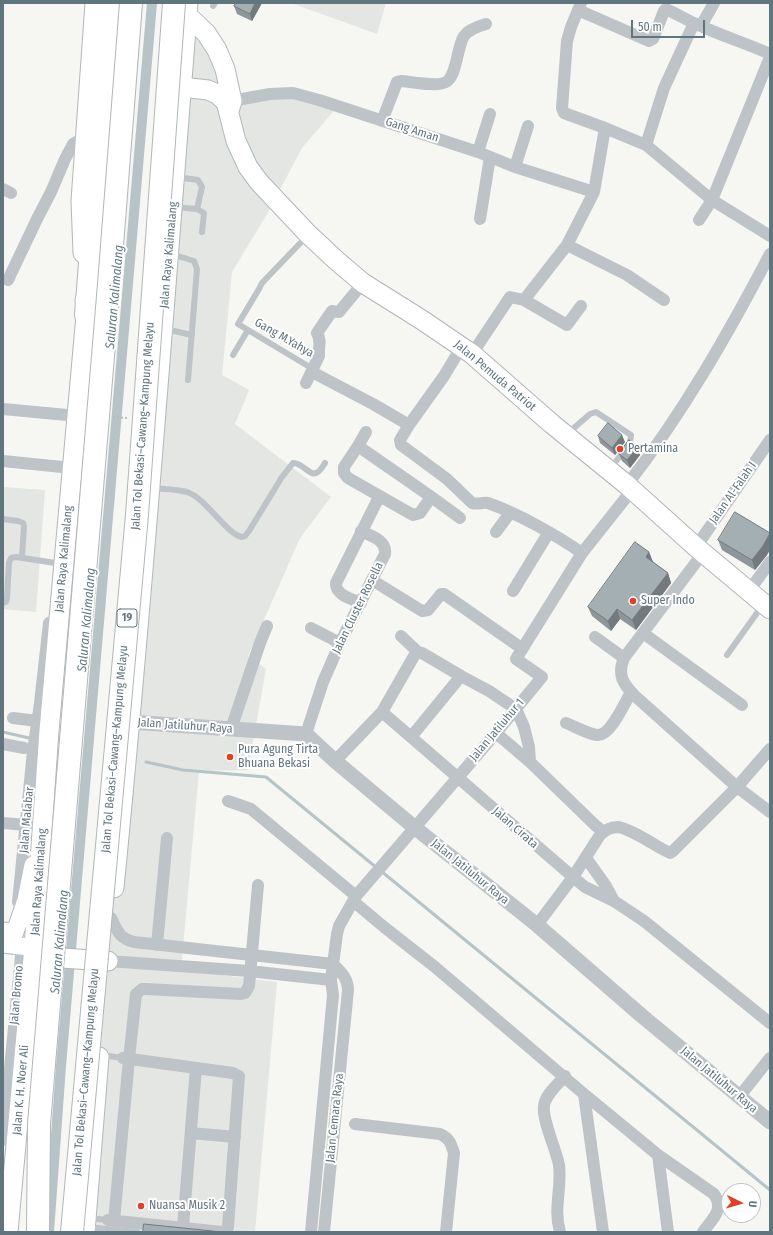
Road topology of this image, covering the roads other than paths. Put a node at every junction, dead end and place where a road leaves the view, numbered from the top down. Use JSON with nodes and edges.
{"nodes":[{"id":1,"x":98,"y":3,"type":"edge"},
{"id":2,"x":131,"y":3,"type":"edge"},
{"id":3,"x":714,"y":3,"type":"edge"},
{"id":4,"x":579,"y":6,"type":"edge"},
{"id":5,"x":183,"y":7,"type":"edge"},
{"id":6,"x":486,"y":24,"type":"dead end"},
{"id":7,"x":698,"y":25,"type":"junction"},
{"id":8,"x":770,"y":54,"type":"edge"},
{"id":9,"x":770,"y":57,"type":"edge"},
{"id":10,"x":182,"y":87,"type":"junction"},
{"id":11,"x":229,"y":105,"type":"junction"},
{"id":12,"x":490,"y":114,"type":"dead end"},
{"id":13,"x":382,"y":121,"type":"junction"},
{"id":14,"x":528,"y":126,"type":"dead end"},
{"id":15,"x":605,"y":128,"type":"junction"},
{"id":16,"x":85,"y":138,"type":"junction"},
{"id":17,"x":646,"y":145,"type":"junction"},
{"id":18,"x":478,"y":152,"type":"junction"},
{"id":19,"x":490,"y":156,"type":"junction"},
{"id":20,"x":515,"y":167,"type":"junction"},
{"id":21,"x":176,"y":177,"type":"junction"},
{"id":22,"x":594,"y":192,"type":"junction"},
{"id":23,"x":712,"y":200,"type":"junction"},
{"id":24,"x":173,"y":207,"type":"junction"},
{"id":25,"x":197,"y":209,"type":"junction"},
{"id":26,"x":480,"y":219,"type":"dead end"},
{"id":27,"x":699,"y":220,"type":"dead end"},
{"id":28,"x":202,"y":232,"type":"dead end"},
{"id":29,"x":308,"y":234,"type":"junction"},
{"id":30,"x":770,"y":236,"type":"edge"},
{"id":31,"x":567,"y":244,"type":"junction"},
{"id":32,"x":170,"y":254,"type":"junction"},
{"id":33,"x":770,"y":254,"type":"edge"},
{"id":34,"x":8,"y":280,"type":"dead end"},
{"id":35,"x":363,"y":283,"type":"junction"},
{"id":36,"x":524,"y":300,"type":"junction"},
{"id":37,"x":664,"y":300,"type":"dead end"},
{"id":38,"x":581,"y":306,"type":"dead end"},
{"id":39,"x":86,"y":315,"type":"junction"},
{"id":40,"x":162,"y":328,"type":"junction"},
{"id":41,"x":248,"y":330,"type":"junction"},
{"id":42,"x":192,"y":335,"type":"junction"},
{"id":43,"x":467,"y":350,"type":"junction"},
{"id":44,"x":233,"y":355,"type":"dead end"},
{"id":45,"x":313,"y":370,"type":"junction"},
{"id":46,"x":188,"y":380,"type":"dead end"},
{"id":47,"x":306,"y":383,"type":"dead end"},
{"id":48,"x":3,"y":409,"type":"edge"},
{"id":49,"x":78,"y":416,"type":"junction"},
{"id":50,"x":409,"y":425,"type":"junction"},
{"id":51,"x":366,"y":432,"type":"dead end"},
{"id":52,"x":566,"y":436,"type":"junction"},
{"id":53,"x":770,"y":440,"type":"edge"},
{"id":54,"x":358,"y":446,"type":"junction"},
{"id":55,"x":3,"y":461,"type":"edge"},
{"id":56,"x":325,"y":463,"type":"dead end"},
{"id":57,"x":72,"y":468,"type":"junction"},
{"id":58,"x":609,"y":470,"type":"junction"},
{"id":59,"x":629,"y":487,"type":"junction"},
{"id":60,"x":151,"y":488,"type":"junction"},
{"id":61,"x":380,"y":496,"type":"junction"},
{"id":62,"x":431,"y":497,"type":"junction"},
{"id":63,"x":510,"y":512,"type":"junction"},
{"id":64,"x":460,"y":518,"type":"dead end"},
{"id":65,"x":3,"y":519,"type":"edge"},
{"id":66,"x":361,"y":531,"type":"junction"},
{"id":67,"x":496,"y":532,"type":"dead end"},
{"id":68,"x":549,"y":532,"type":"junction"},
{"id":69,"x":699,"y":550,"type":"junction"},
{"id":70,"x":582,"y":552,"type":"junction"},
{"id":71,"x":22,"y":557,"type":"junction"},
{"id":72,"x":770,"y":562,"type":"edge"},
{"id":73,"x":60,"y":563,"type":"junction"},
{"id":74,"x":372,"y":580,"type":"junction"},
{"id":75,"x":513,"y":591,"type":"dead end"},
{"id":76,"x":749,"y":591,"type":"junction"},
{"id":77,"x":3,"y":603,"type":"edge"},
{"id":78,"x":361,"y":603,"type":"junction"},
{"id":79,"x":767,"y":606,"type":"edge"},
{"id":80,"x":48,"y":623,"type":"dead end"},
{"id":81,"x":267,"y":626,"type":"dead end"},
{"id":82,"x":311,"y":628,"type":"dead end"},
{"id":83,"x":643,"y":633,"type":"junction"},
{"id":84,"x":401,"y":636,"type":"dead end"},
{"id":85,"x":595,"y":637,"type":"dead end"},
{"id":86,"x":340,"y":643,"type":"junction"},
{"id":87,"x":517,"y":645,"type":"dead end"},
{"id":88,"x":418,"y":652,"type":"junction"},
{"id":89,"x":727,"y":655,"type":"dead end"},
{"id":90,"x":624,"y":658,"type":"junction"},
{"id":91,"x":461,"y":676,"type":"junction"},
{"id":92,"x":631,"y":692,"type":"junction"},
{"id":93,"x":742,"y":705,"type":"dead end"},
{"id":94,"x":516,"y":709,"type":"junction"},
{"id":95,"x":382,"y":712,"type":"junction"},
{"id":96,"x":7,"y":717,"type":"edge"},
{"id":97,"x":44,"y":722,"type":"junction"},
{"id":98,"x":130,"y":722,"type":"junction"},
{"id":99,"x":566,"y":723,"type":"dead end"},
{"id":100,"x":231,"y":729,"type":"junction"},
{"id":101,"x":496,"y":733,"type":"junction"},
{"id":102,"x":306,"y":734,"type":"junction"},
{"id":103,"x":411,"y":737,"type":"junction"},
{"id":104,"x":3,"y":744,"type":"edge"},
{"id":105,"x":24,"y":748,"type":"dead end"},
{"id":106,"x":770,"y":749,"type":"edge"},
{"id":107,"x":335,"y":761,"type":"junction"},
{"id":108,"x":530,"y":762,"type":"junction"},
{"id":109,"x":457,"y":778,"type":"junction"},
{"id":110,"x":738,"y":787,"type":"junction"},
{"id":111,"x":228,"y":801,"type":"dead end"},
{"id":112,"x":43,"y":810,"type":"junction"},
{"id":113,"x":770,"y":812,"type":"edge"},
{"id":114,"x":3,"y":823,"type":"edge"},
{"id":115,"x":414,"y":827,"type":"junction"},
{"id":116,"x":30,"y":832,"type":"junction"},
{"id":117,"x":604,"y":832,"type":"junction"},
{"id":118,"x":167,"y":838,"type":"dead end"},
{"id":119,"x":586,"y":858,"type":"junction"},
{"id":120,"x":573,"y":877,"type":"junction"},
{"id":121,"x":258,"y":885,"type":"dead end"},
{"id":122,"x":355,"y":898,"type":"junction"},
{"id":123,"x":614,"y":901,"type":"junction"},
{"id":124,"x":111,"y":918,"type":"junction"},
{"id":125,"x":536,"y":925,"type":"junction"},
{"id":126,"x":3,"y":931,"type":"edge"},
{"id":127,"x":3,"y":944,"type":"edge"},
{"id":128,"x":157,"y":945,"type":"junction"},
{"id":129,"x":30,"y":951,"type":"junction"},
{"id":130,"x":251,"y":956,"type":"junction"},
{"id":131,"x":99,"y":957,"type":"junction"},
{"id":132,"x":333,"y":964,"type":"junction"},
{"id":133,"x":249,"y":971,"type":"junction"},
{"id":134,"x":331,"y":980,"type":"junction"},
{"id":135,"x":770,"y":1023,"type":"edge"},
{"id":136,"x":99,"y":1055,"type":"junction"},
{"id":137,"x":7,"y":1057,"type":"edge"},
{"id":138,"x":126,"y":1058,"type":"junction"},
{"id":139,"x":770,"y":1058,"type":"edge"},
{"id":140,"x":196,"y":1068,"type":"junction"},
{"id":141,"x":565,"y":1076,"type":"junction"},
{"id":142,"x":584,"y":1094,"type":"junction"},
{"id":143,"x":739,"y":1097,"type":"junction"},
{"id":144,"x":321,"y":1119,"type":"junction"},
{"id":145,"x":335,"y":1121,"type":"junction"},
{"id":146,"x":770,"y":1122,"type":"edge"},
{"id":147,"x":355,"y":1124,"type":"dead end"},
{"id":148,"x":191,"y":1133,"type":"junction"},
{"id":149,"x":3,"y":1135,"type":"edge"},
{"id":150,"x":235,"y":1137,"type":"junction"},
{"id":151,"x":658,"y":1154,"type":"junction"},
{"id":152,"x":111,"y":1221,"type":"junction"},
{"id":153,"x":82,"y":1227,"type":"edge"},
{"id":154,"x":183,"y":1227,"type":"junction"},
{"id":155,"x":8,"y":1232,"type":"edge"},
{"id":156,"x":38,"y":1232,"type":"edge"},
{"id":157,"x":138,"y":1232,"type":"edge"},
{"id":158,"x":223,"y":1232,"type":"edge"},
{"id":159,"x":311,"y":1232,"type":"edge"},
{"id":160,"x":324,"y":1232,"type":"edge"},
{"id":161,"x":446,"y":1232,"type":"edge"},
{"id":162,"x":560,"y":1232,"type":"edge"},
{"id":163,"x":603,"y":1232,"type":"edge"},
{"id":164,"x":668,"y":1232,"type":"edge"},
{"id":165,"x":703,"y":1232,"type":"edge"}],
"edges":[{"from":1,"to":16,"type":"main road","name":"Jalan Raya Kalimalang"},
{"from":1,"to":39,"type":"highway"},
{"from":2,"to":156,"type":"highway","bridge":true},
{"from":3,"to":7,"type":"street"},
{"from":4,"to":7,"type":"street"},
{"from":4,"to":15,"type":"street"},
{"from":5,"to":10,"type":"main road","name":"Jalan Raya Kalimalang"},
{"from":5,"to":11,"type":"main road","name":"Jalan Pemuda Patriot"},
{"from":5,"to":153,"type":"highway","name":"Jalan Tol Bekasi–Cawang–Kampung Melayu","number":"19","bridge":true},
{"from":6,"to":13,"type":"street"},
{"from":7,"to":8,"type":"street"},
{"from":7,"to":17,"type":"street"},
{"from":9,"to":23,"type":"street"},
{"from":10,"to":11,"type":"main road"},
{"from":10,"to":21,"type":"main road","name":"Jalan Raya Kalimalang"},
{"from":11,"to":13,"type":"street","name":"Gang Aman"},
{"from":11,"to":29,"type":"main road","name":"Jalan Pemuda Patriot"},
{"from":12,"to":18,"type":"street"},
{"from":13,"to":18,"type":"street","name":"Gang Aman"},
{"from":14,"to":20,"type":"street"},
{"from":15,"to":17,"type":"street"},
{"from":15,"to":22,"type":"street"},
{"from":16,"to":34,"type":"street"},
{"from":16,"to":39,"type":"main road","name":"Jalan Raya Kalimalang"},
{"from":17,"to":23,"type":"street"},
{"from":18,"to":19,"type":"street","name":"Gang Aman"},
{"from":19,"to":20,"type":"street","name":"Gang Aman"},
{"from":19,"to":26,"type":"street"},
{"from":20,"to":22,"type":"street","name":"Gang Aman"},
{"from":21,"to":24,"type":"main road","name":"Jalan Raya Kalimalang"},
{"from":21,"to":25,"type":"lane"},
{"from":22,"to":31,"type":"street"},
{"from":23,"to":27,"type":"street"},
{"from":23,"to":30,"type":"street"},
{"from":24,"to":25,"type":"lane"},
{"from":24,"to":32,"type":"main road","name":"Jalan Raya Kalimalang"},
{"from":25,"to":28,"type":"lane"},
{"from":29,"to":35,"type":"main road","name":"Jalan Pemuda Patriot"},
{"from":29,"to":41,"type":"lane","name":"Gang M.Yahya"},
{"from":31,"to":36,"type":"street"},
{"from":31,"to":37,"type":"street"},
{"from":32,"to":40,"type":"main road","name":"Jalan Raya Kalimalang"},
{"from":32,"to":42,"type":"lane"},
{"from":33,"to":59,"type":"street","name":"Jalan Jatiluhur 1"},
{"from":35,"to":43,"type":"main road","name":"Jalan Pemuda Patriot"},
{"from":35,"to":45,"type":"street"},
{"from":36,"to":38,"type":"street"},
{"from":36,"to":43,"type":"street"},
{"from":39,"to":49,"type":"main road","name":"Jalan Raya Kalimalang"},
{"from":40,"to":42,"type":"lane"},
{"from":40,"to":60,"type":"main road","name":"Jalan Raya Kalimalang"},
{"from":41,"to":44,"type":"lane"},
{"from":41,"to":45,"type":"lane","name":"Gang M.Yahya"},
{"from":42,"to":46,"type":"lane"},
{"from":43,"to":50,"type":"street"},
{"from":43,"to":52,"type":"main road","name":"Jalan Pemuda Patriot"},
{"from":45,"to":47,"type":"street"},
{"from":45,"to":50,"type":"street"},
{"from":48,"to":49,"type":"street"},
{"from":49,"to":57,"type":"main road","name":"Jalan Raya Kalimalang"},
{"from":50,"to":63,"type":"street"},
{"from":51,"to":54,"type":"street"},
{"from":52,"to":58,"type":"main road","name":"Jalan Pemuda Patriot"},
{"from":52,"to":58,"type":"lane"},
{"from":53,"to":69,"type":"street","name":"Jalan Al-Falah I"},
{"from":54,"to":61,"type":"street"},
{"from":54,"to":62,"type":"street"},
{"from":55,"to":57,"type":"street"},
{"from":56,"to":60,"type":"lane"},
{"from":57,"to":73,"type":"main road","name":"Jalan Raya Kalimalang"},
{"from":58,"to":59,"type":"main road","name":"Jalan Pemuda Patriot"},
{"from":59,"to":69,"type":"main road","name":"Jalan Pemuda Patriot"},
{"from":59,"to":70,"type":"street","name":"Jalan Jatiluhur 1"},
{"from":60,"to":98,"type":"main road","name":"Jalan Raya Kalimalang"},
{"from":61,"to":62,"type":"street"},
{"from":61,"to":66,"type":"street"},
{"from":62,"to":64,"type":"street"},
{"from":63,"to":67,"type":"street"},
{"from":63,"to":68,"type":"street"},
{"from":65,"to":71,"type":"lane"},
{"from":66,"to":74,"type":"street","name":"Jalan Cluster Rosella"},
{"from":66,"to":78,"type":"street"},
{"from":68,"to":70,"type":"street"},
{"from":68,"to":75,"type":"street"},
{"from":69,"to":76,"type":"main road","name":"Jalan Pemuda Patriot"},
{"from":69,"to":83,"type":"street","name":"Jalan Al-Falah I"},
{"from":70,"to":94,"type":"street","name":"Jalan Jatiluhur 1"},
{"from":71,"to":73,"type":"lane"},
{"from":71,"to":77,"type":"lane"},
{"from":72,"to":76,"type":"street"},
{"from":73,"to":97,"type":"main road","name":"Jalan Raya Kalimalang"},
{"from":74,"to":78,"type":"street","name":"Jalan Cluster Rosella"},
{"from":74,"to":87,"type":"street"},
{"from":76,"to":79,"type":"main road","name":"Jalan Pemuda Patriot"},
{"from":78,"to":86,"type":"street","name":"Jalan Cluster Rosella"},
{"from":79,"to":89,"type":"lane"},
{"from":80,"to":97,"type":"street","name":"Jalan Malabar"},
{"from":81,"to":100,"type":"street"},
{"from":82,"to":86,"type":"street"},
{"from":83,"to":90,"type":"street","name":"Jalan Al-Falah I"},
{"from":83,"to":93,"type":"street"},
{"from":84,"to":88,"type":"street"},
{"from":85,"to":90,"type":"street"},
{"from":86,"to":102,"type":"street","name":"Jalan Cluster Rosella"},
{"from":88,"to":91,"type":"street"},
{"from":88,"to":95,"type":"street"},
{"from":90,"to":92,"type":"street"},
{"from":91,"to":94,"type":"street"},
{"from":91,"to":103,"type":"street"},
{"from":92,"to":99,"type":"street"},
{"from":92,"to":110,"type":"street"},
{"from":94,"to":101,"type":"street","name":"Jalan Jatiluhur 1"},
{"from":94,"to":108,"type":"street"},
{"from":95,"to":103,"type":"street","name":"Jalan Cirata"},
{"from":95,"to":107,"type":"street"},
{"from":96,"to":97,"type":"street"},
{"from":97,"to":112,"type":"main road","name":"Jalan Raya Kalimalang"},
{"from":97,"to":116,"type":"street","name":"Jalan Malabar"},
{"from":98,"to":100,"type":"street","name":"Jalan Jatiluhur Raya"},
{"from":98,"to":124,"type":"main road","name":"Jalan Raya Kalimalang"},
{"from":100,"to":102,"type":"street","name":"Jalan Jatiluhur Raya"},
{"from":101,"to":108,"type":"street"},
{"from":101,"to":109,"type":"street","name":"Jalan Jatiluhur 1"},
{"from":102,"to":107,"type":"street","name":"Jalan Jatiluhur Raya"},
{"from":103,"to":109,"type":"street","name":"Jalan Cirata"},
{"from":104,"to":105,"type":"street"},
{"from":106,"to":110,"type":"street"},
{"from":107,"to":115,"type":"street","name":"Jalan Jatiluhur Raya"},
{"from":108,"to":117,"type":"street"},
{"from":109,"to":115,"type":"street","name":"Jalan Jatiluhur 1"},
{"from":109,"to":120,"type":"street","name":"Jalan Cirata"},
{"from":110,"to":113,"type":"street"},
{"from":110,"to":117,"type":"street"},
{"from":111,"to":122,"type":"street"},
{"from":112,"to":116,"type":"main road"},
{"from":112,"to":129,"type":"main road","name":"Jalan Raya Kalimalang"},
{"from":114,"to":116,"type":"street"},
{"from":115,"to":122,"type":"street","name":"Jalan Jatiluhur 1"},
{"from":115,"to":125,"type":"street","name":"Jalan Jatiluhur Raya"},
{"from":116,"to":126,"type":"main road"},
{"from":117,"to":119,"type":"street"},
{"from":118,"to":128,"type":"street"},
{"from":119,"to":120,"type":"street"},
{"from":119,"to":123,"type":"street"},
{"from":120,"to":123,"type":"street","name":"Jalan Cirata"},
{"from":120,"to":125,"type":"street"},
{"from":121,"to":130,"type":"street"},
{"from":122,"to":132,"type":"street","name":"Jalan Jatiluhur 1"},
{"from":122,"to":141,"type":"street"},
{"from":123,"to":135,"type":"street","name":"Jalan Cirata"},
{"from":124,"to":128,"type":"street"},
{"from":124,"to":131,"type":"main road","name":"Jalan Raya Kalimalang"},
{"from":125,"to":143,"type":"street","name":"Jalan Jatiluhur Raya"},
{"from":127,"to":129,"type":"main road"},
{"from":128,"to":130,"type":"street"},
{"from":129,"to":131,"type":"main road"},
{"from":129,"to":137,"type":"street","name":"Jalan Bromo"},
{"from":129,"to":155,"type":"main road","name":"Jalan K. H. Noer Ali"},
{"from":130,"to":132,"type":"street"},
{"from":130,"to":133,"type":"street"},
{"from":131,"to":133,"type":"street"},
{"from":131,"to":136,"type":"main road"},
{"from":132,"to":134,"type":"street","name":"Jalan Jatiluhur 1"},
{"from":132,"to":145,"type":"street","name":"Jalan Cemara Raya"},
{"from":133,"to":134,"type":"street"},
{"from":133,"to":138,"type":"street"},
{"from":134,"to":144,"type":"street","name":"Jalan Cemara Raya"},
{"from":136,"to":138,"type":"lane"},
{"from":136,"to":153,"type":"main road"},
{"from":137,"to":149,"type":"street","name":"Jalan Bromo"},
{"from":138,"to":140,"type":"street"},
{"from":138,"to":152,"type":"street"},
{"from":139,"to":143,"type":"street"},
{"from":140,"to":148,"type":"street"},
{"from":140,"to":150,"type":"street"},
{"from":141,"to":142,"type":"street"},
{"from":141,"to":162,"type":"street"},
{"from":142,"to":151,"type":"street"},
{"from":142,"to":163,"type":"street"},
{"from":143,"to":146,"type":"street","name":"Jalan Jatiluhur Raya"},
{"from":144,"to":145,"type":"street"},
{"from":144,"to":159,"type":"street","name":"Jalan Cemara Raya"},
{"from":145,"to":160,"type":"street","name":"Jalan Cemara Raya"},
{"from":147,"to":161,"type":"street"},
{"from":148,"to":150,"type":"street"},
{"from":148,"to":154,"type":"street"},
{"from":150,"to":158,"type":"street"},
{"from":151,"to":164,"type":"street"},
{"from":151,"to":165,"type":"street"},
{"from":152,"to":153,"type":"lane"},
{"from":152,"to":154,"type":"street"},
{"from":153,"to":157,"type":"lane"},
{"from":154,"to":158,"type":"street"}]}
